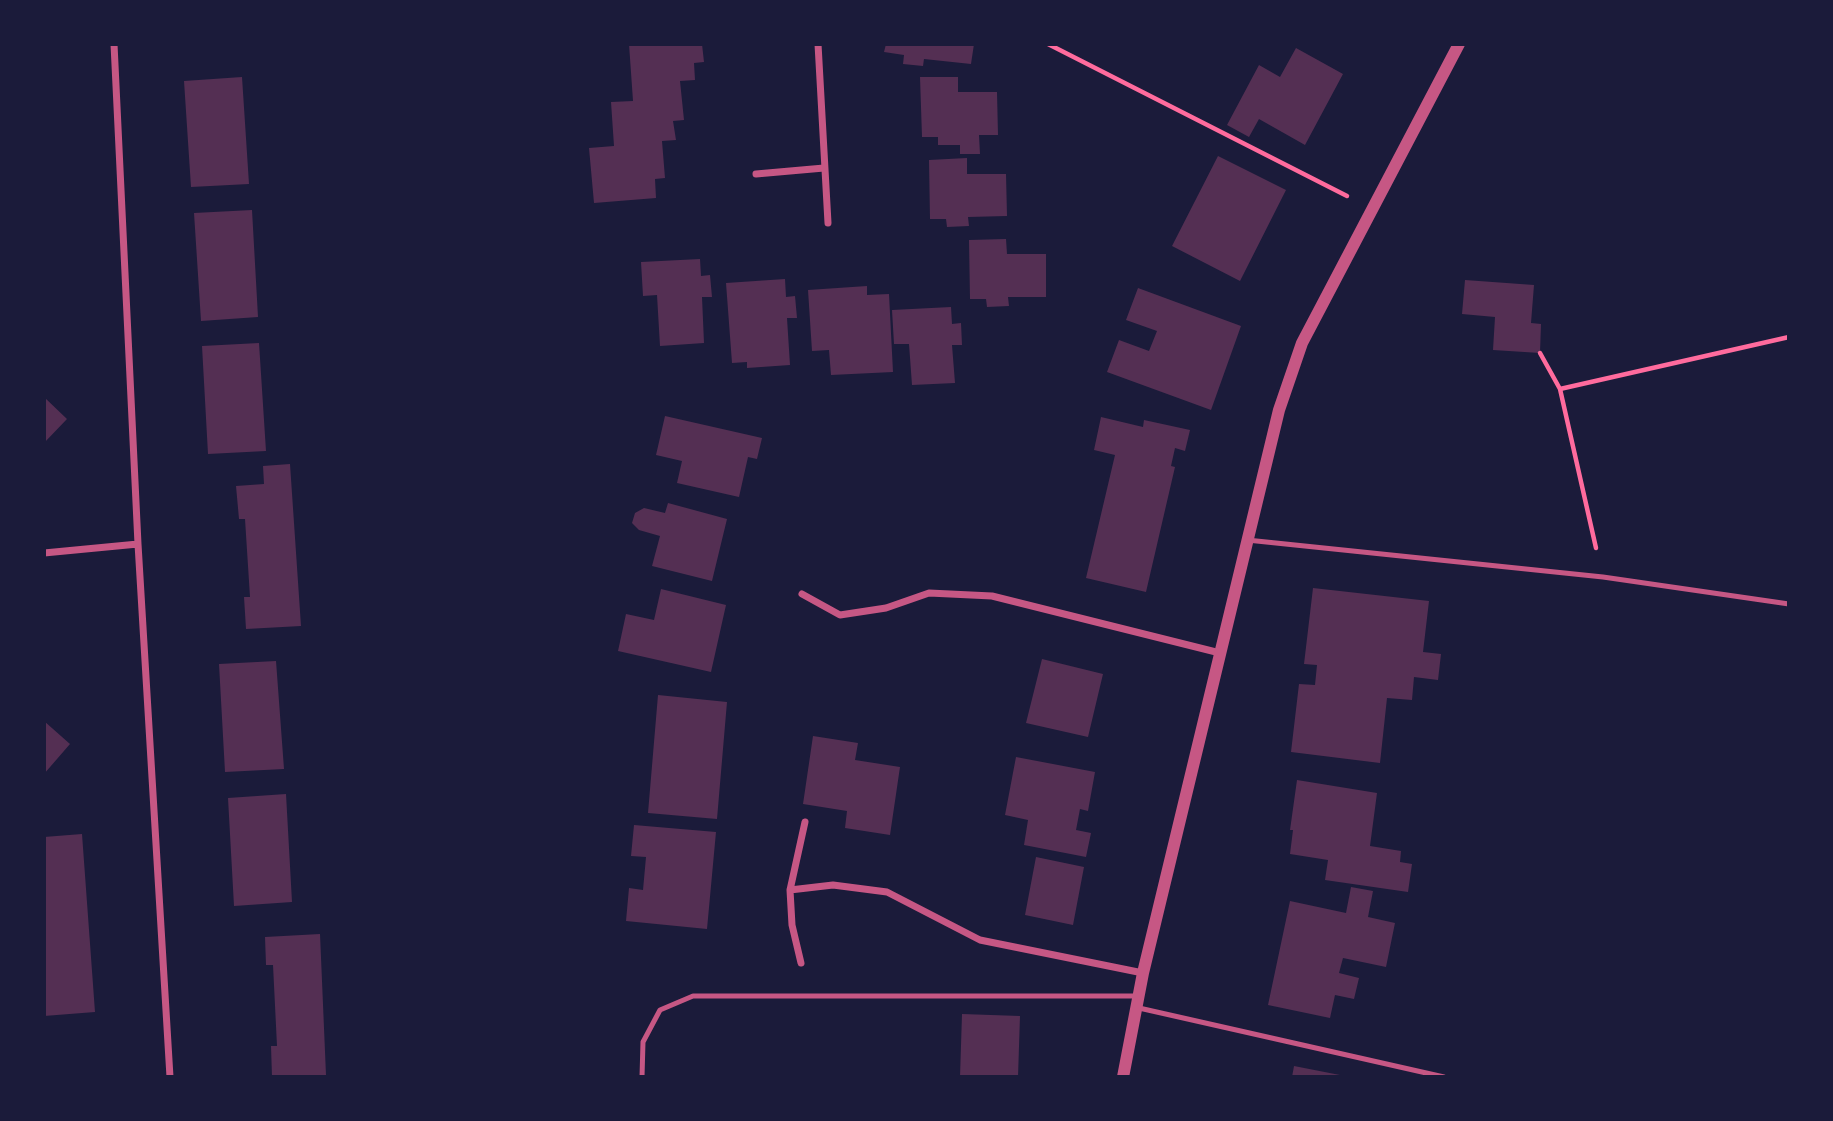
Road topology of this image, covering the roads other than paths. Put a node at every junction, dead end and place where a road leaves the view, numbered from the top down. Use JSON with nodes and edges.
{"nodes":[{"id":1,"x":114,"y":44,"type":"edge"},
{"id":2,"x":818,"y":44,"type":"edge"},
{"id":3,"x":1459,"y":44,"type":"edge"},
{"id":4,"x":824,"y":168,"type":"junction"},
{"id":5,"x":756,"y":174,"type":"dead end"},
{"id":6,"x":828,"y":223,"type":"dead end"},
{"id":7,"x":1247,"y":540,"type":"junction"},
{"id":8,"x":138,"y":544,"type":"junction"},
{"id":9,"x":44,"y":553,"type":"edge"},
{"id":10,"x":802,"y":594,"type":"dead end"},
{"id":11,"x":1789,"y":604,"type":"edge"},
{"id":12,"x":1220,"y":653,"type":"junction"},
{"id":13,"x":805,"y":822,"type":"dead end"},
{"id":14,"x":790,"y":890,"type":"junction"},
{"id":15,"x":801,"y":963,"type":"dead end"},
{"id":16,"x":1143,"y":973,"type":"junction"},
{"id":17,"x":1136,"y":1002,"type":"junction"},
{"id":18,"x":170,"y":1077,"type":"edge"},
{"id":19,"x":642,"y":1077,"type":"edge"},
{"id":20,"x":1123,"y":1077,"type":"edge"},
{"id":21,"x":1444,"y":1077,"type":"edge"}],
"edges":[{"from":1,"to":8,"type":"street"},
{"from":2,"to":4,"type":"street"},
{"from":3,"to":7,"type":"street"},
{"from":4,"to":5,"type":"street"},
{"from":4,"to":6,"type":"street"},
{"from":7,"to":11,"type":"lane"},
{"from":7,"to":12,"type":"street"},
{"from":8,"to":9,"type":"street"},
{"from":8,"to":18,"type":"street"},
{"from":10,"to":12,"type":"street"},
{"from":12,"to":16,"type":"street"},
{"from":13,"to":14,"type":"street"},
{"from":14,"to":15,"type":"street"},
{"from":14,"to":16,"type":"street"},
{"from":16,"to":17,"type":"street"},
{"from":17,"to":19,"type":"lane"},
{"from":17,"to":20,"type":"street"},
{"from":17,"to":21,"type":"lane"}]}
